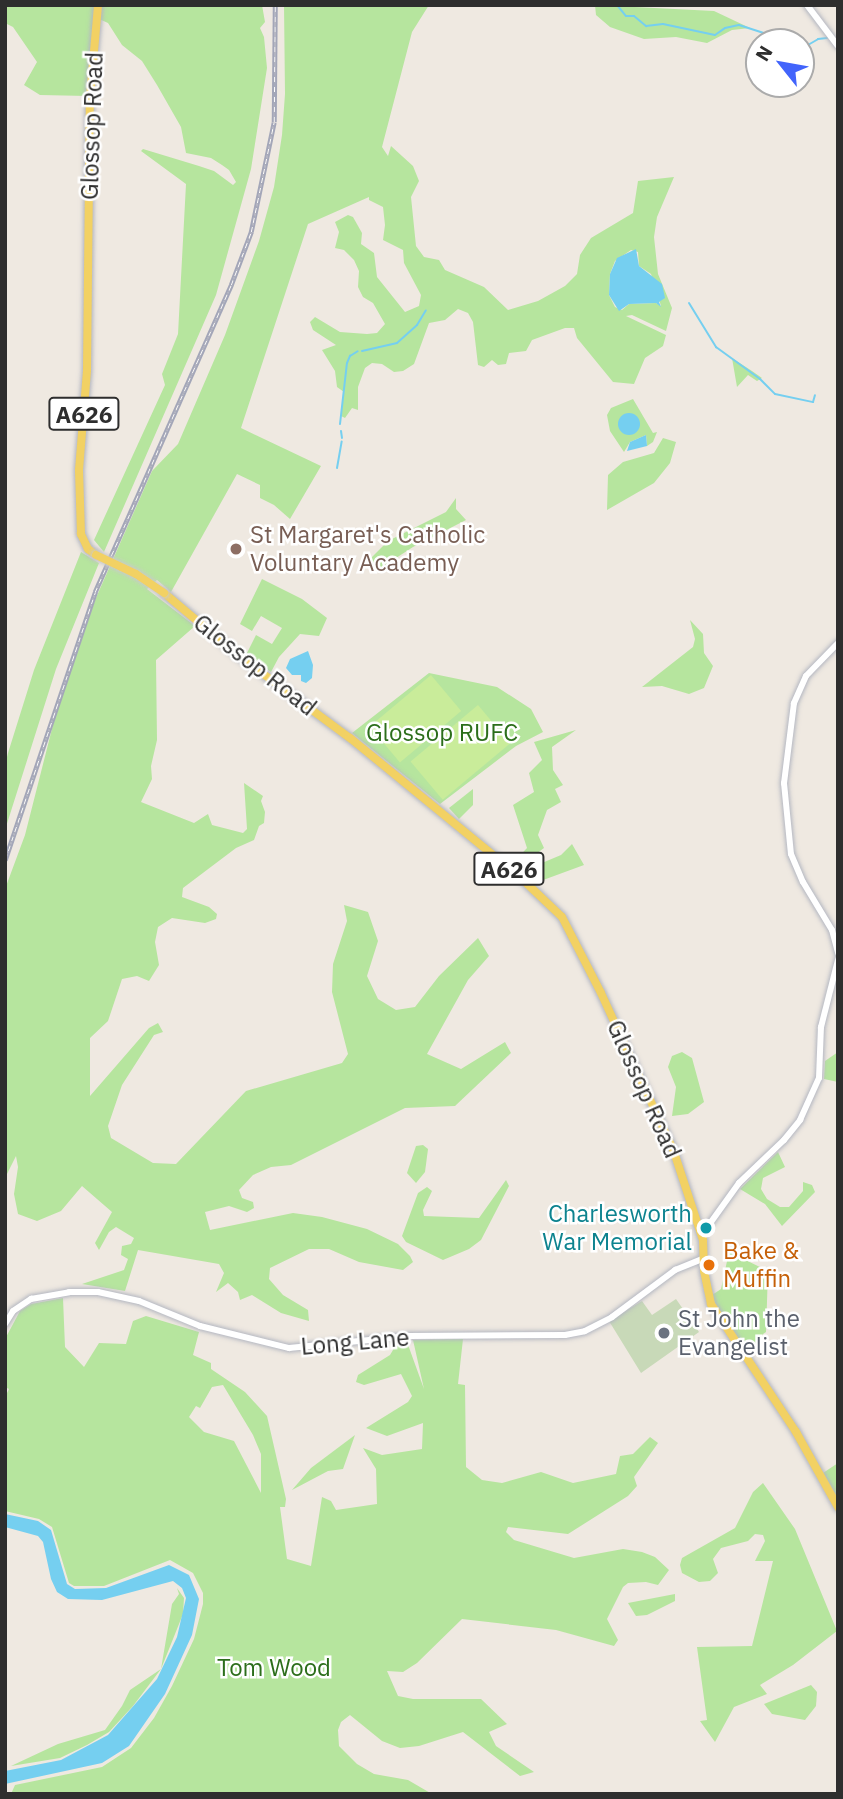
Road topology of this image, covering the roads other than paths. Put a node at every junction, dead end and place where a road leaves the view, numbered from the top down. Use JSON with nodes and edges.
{"nodes":[{"id":1,"x":98,"y":5,"type":"edge"},
{"id":2,"x":807,"y":5,"type":"edge"},
{"id":3,"x":838,"y":46,"type":"edge"},
{"id":4,"x":838,"y":643,"type":"edge"},
{"id":5,"x":838,"y":953,"type":"edge"},
{"id":6,"x":838,"y":960,"type":"edge"},
{"id":7,"x":700,"y":1229,"type":"junction"},
{"id":8,"x":704,"y":1258,"type":"junction"},
{"id":9,"x":5,"y":1324,"type":"edge"},
{"id":10,"x":838,"y":1507,"type":"edge"}],
"edges":[{"from":1,"to":7,"type":"main road","name":"Glossop Road","number":"A626","bridge":true},
{"from":2,"to":3,"type":"street"},
{"from":4,"to":5,"type":"street"},
{"from":6,"to":7,"type":"street"},
{"from":7,"to":8,"type":"main road","name":"Glossop Road","number":"A626"},
{"from":8,"to":9,"type":"street","name":"Long Lane"},
{"from":8,"to":10,"type":"main road","number":"A626"}]}
